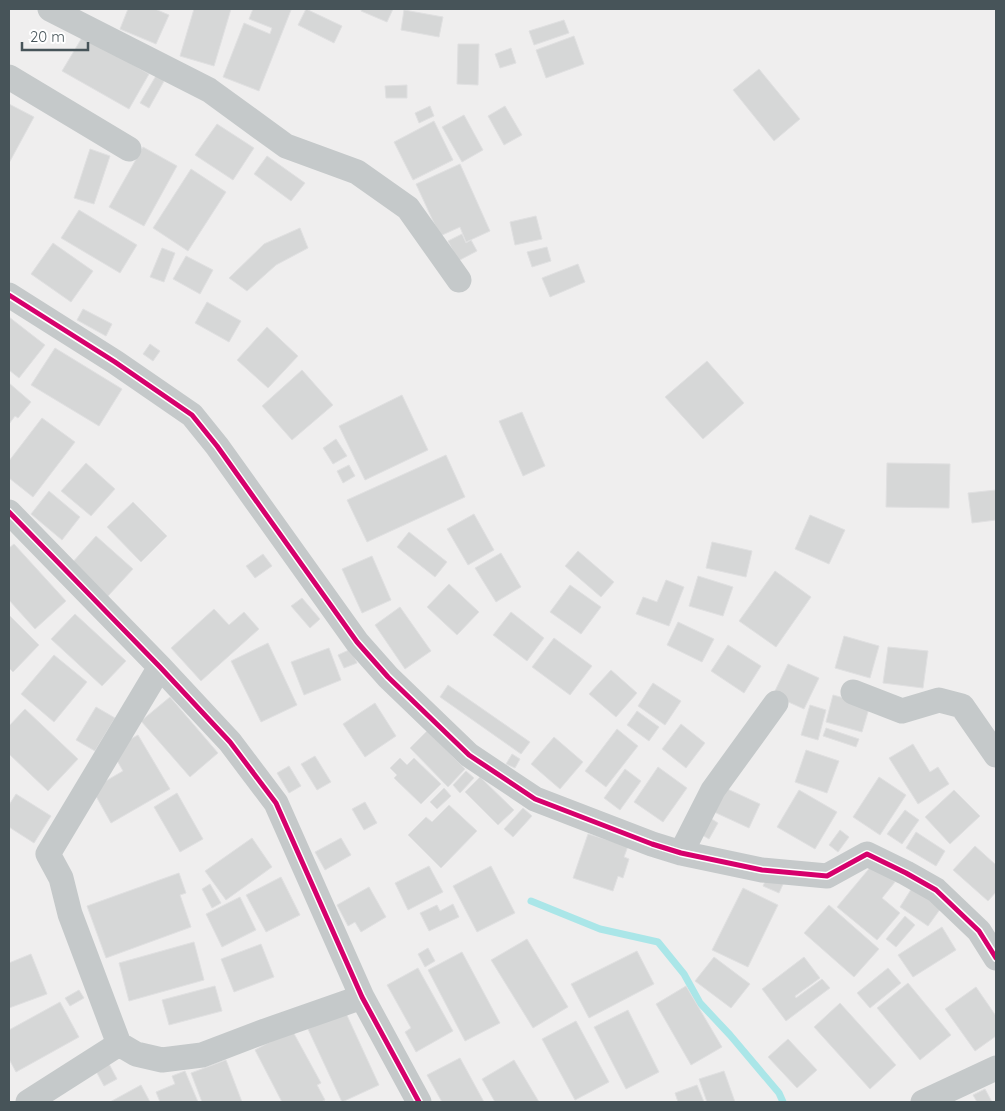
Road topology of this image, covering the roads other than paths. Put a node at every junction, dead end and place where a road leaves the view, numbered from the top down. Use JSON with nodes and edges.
{"nodes":[{"id":1,"x":50,"y":9,"type":"edge"},
{"id":2,"x":9,"y":77,"type":"edge"},
{"id":3,"x":129,"y":149,"type":"dead end"},
{"id":4,"x":459,"y":280,"type":"dead end"},
{"id":5,"x":9,"y":295,"type":"edge"},
{"id":6,"x":10,"y":517,"type":"edge"},
{"id":7,"x":160,"y":667,"type":"junction"},
{"id":8,"x":853,"y":692,"type":"dead end"},
{"id":9,"x":776,"y":703,"type":"dead end"},
{"id":10,"x":996,"y":754,"type":"edge"},
{"id":11,"x":681,"y":853,"type":"junction"},
{"id":12,"x":996,"y":958,"type":"edge"},
{"id":13,"x":362,"y":997,"type":"junction"},
{"id":14,"x":119,"y":1044,"type":"junction"},
{"id":15,"x":996,"y":1068,"type":"edge"},
{"id":16,"x":28,"y":1102,"type":"edge"},
{"id":17,"x":418,"y":1102,"type":"edge"},
{"id":18,"x":923,"y":1102,"type":"edge"}],
"edges":[{"from":1,"to":4,"type":"street"},
{"from":2,"to":3,"type":"street"},
{"from":5,"to":11,"type":"street"},
{"from":6,"to":7,"type":"street"},
{"from":7,"to":13,"type":"street"},
{"from":7,"to":14,"type":"street"},
{"from":8,"to":10,"type":"street"},
{"from":9,"to":11,"type":"street"},
{"from":11,"to":12,"type":"street"},
{"from":13,"to":14,"type":"street"},
{"from":13,"to":17,"type":"street"},
{"from":14,"to":16,"type":"street"},
{"from":15,"to":18,"type":"street"}]}
